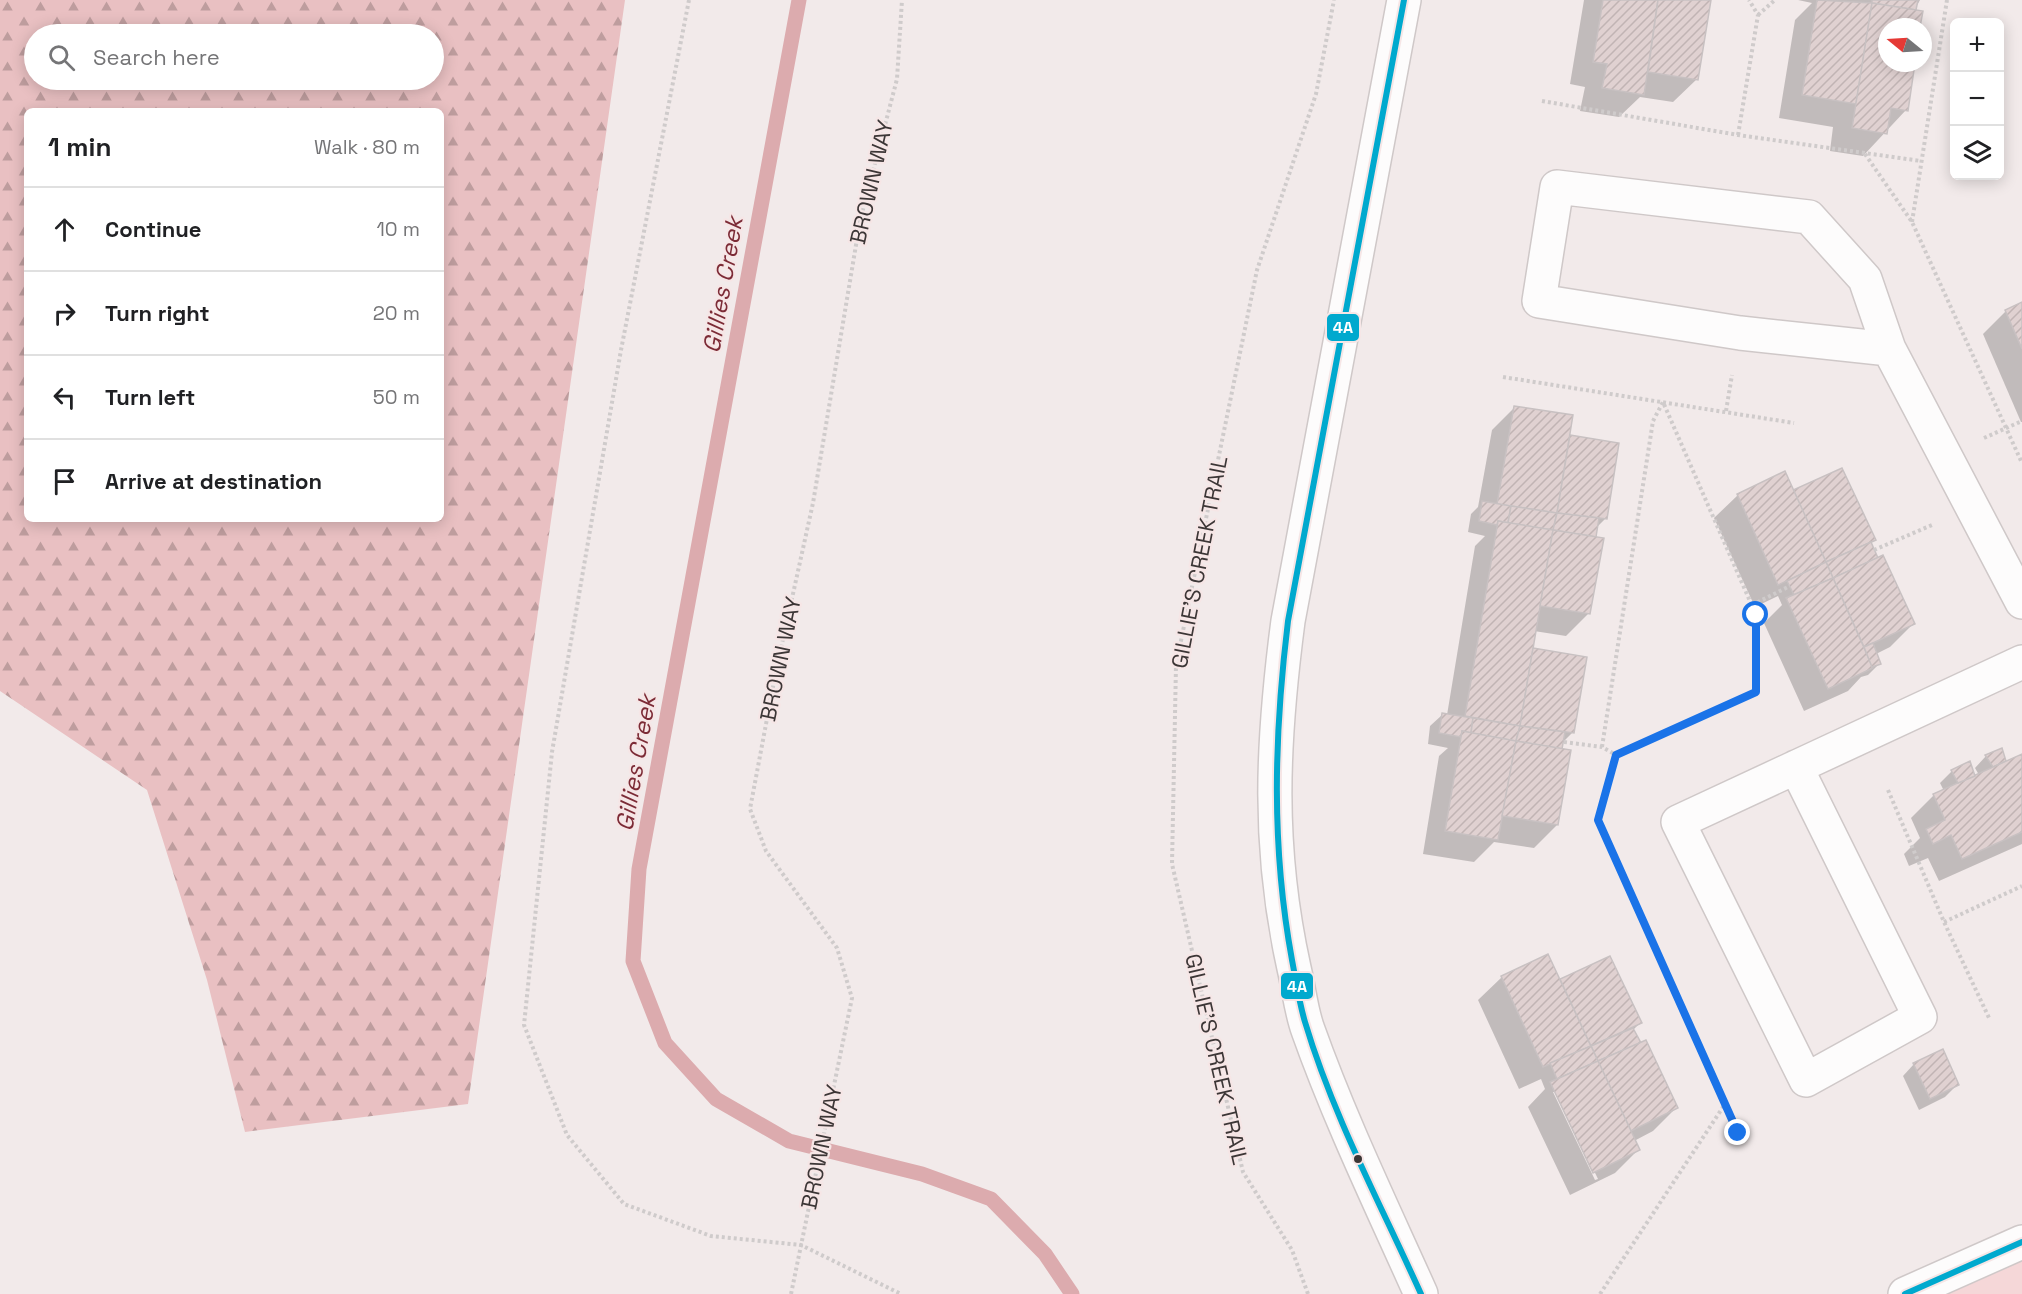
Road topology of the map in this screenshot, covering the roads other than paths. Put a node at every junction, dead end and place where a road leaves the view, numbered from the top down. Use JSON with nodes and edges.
{"nodes":[{"id":1,"x":1404,"y":0,"type":"edge"},
{"id":2,"x":1889,"y":350,"type":"junction"},
{"id":3,"x":2022,"y":602,"type":"edge"},
{"id":4,"x":2022,"y":662,"type":"edge"},
{"id":5,"x":1796,"y":768,"type":"junction"},
{"id":6,"x":2022,"y":1242,"type":"edge"},
{"id":7,"x":1421,"y":1294,"type":"edge"},
{"id":8,"x":1905,"y":1294,"type":"edge"}],
"edges":[{"from":1,"to":7,"type":"street"},
{"from":2,"to":2,"type":"street"},
{"from":2,"to":3,"type":"street"},
{"from":4,"to":5,"type":"street"},
{"from":5,"to":5,"type":"street"},
{"from":6,"to":8,"type":"street"}]}
